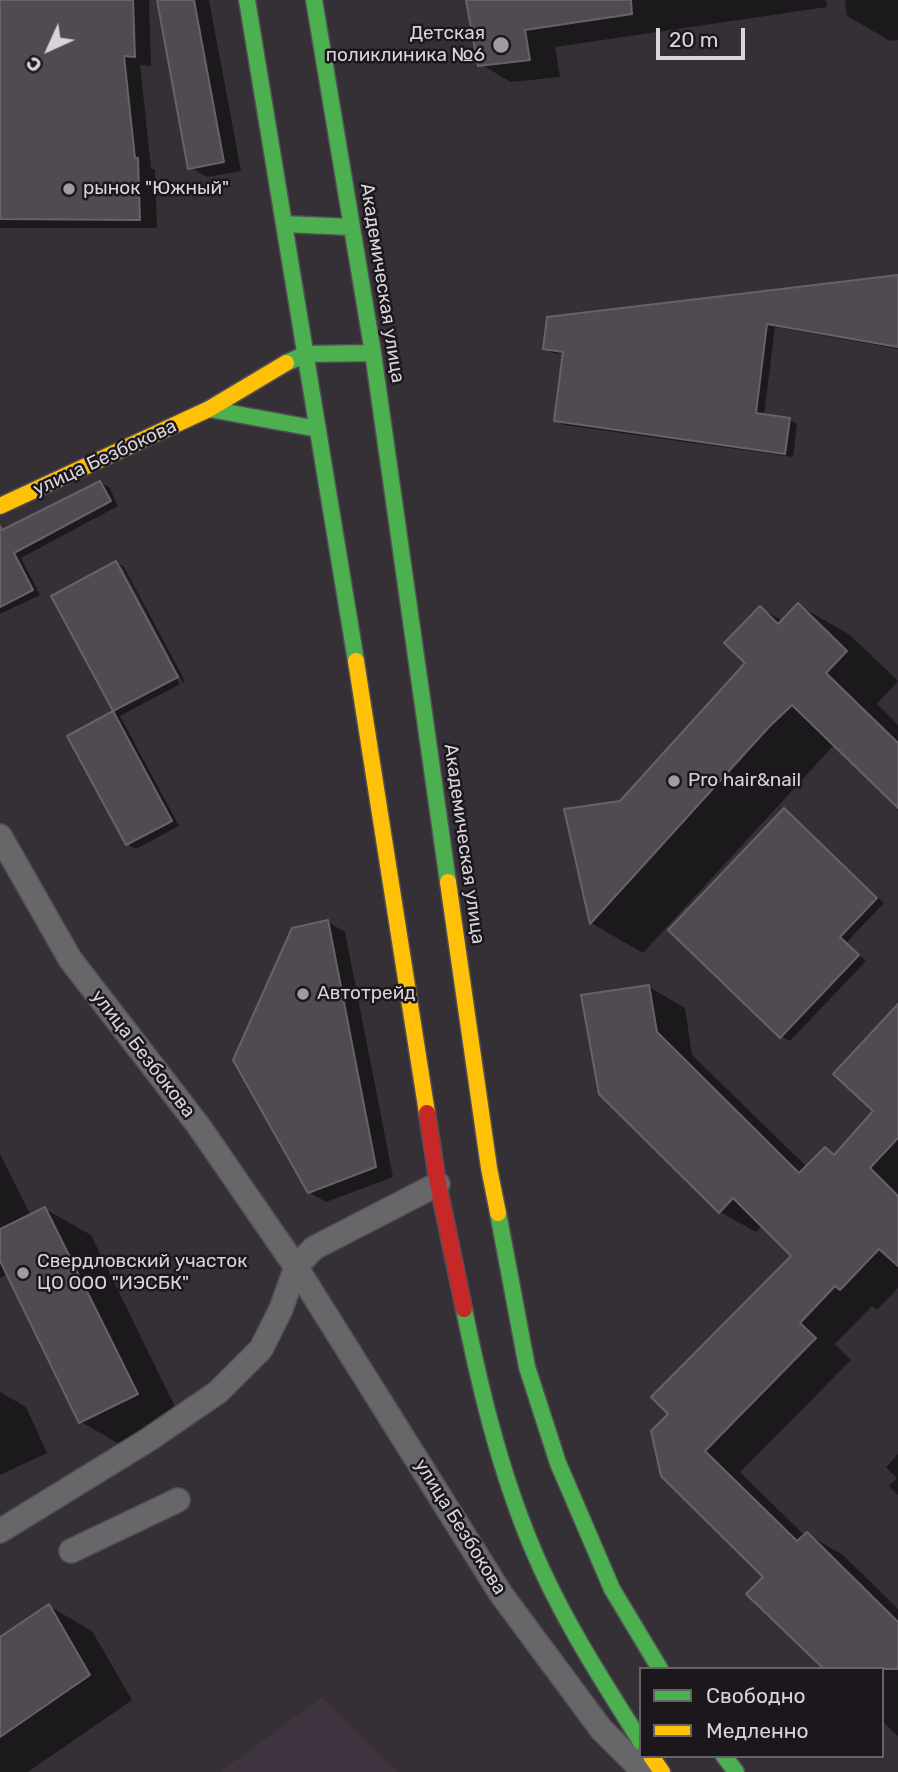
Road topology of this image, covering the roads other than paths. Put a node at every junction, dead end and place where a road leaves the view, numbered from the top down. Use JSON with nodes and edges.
{"nodes":[{"id":1,"x":247,"y":0,"type":"edge"},
{"id":2,"x":314,"y":0,"type":"edge"},
{"id":3,"x":284,"y":224,"type":"junction"},
{"id":4,"x":351,"y":227,"type":"junction"},
{"id":5,"x":373,"y":353,"type":"junction"},
{"id":6,"x":306,"y":354,"type":"junction"},
{"id":7,"x":209,"y":409,"type":"junction"},
{"id":8,"x":318,"y":429,"type":"junction"},
{"id":9,"x":0,"y":506,"type":"edge"},
{"id":10,"x":0,"y":836,"type":"edge"},
{"id":11,"x":438,"y":1184,"type":"junction"},
{"id":12,"x":296,"y":1268,"type":"junction"},
{"id":13,"x":178,"y":1500,"type":"dead end"},
{"id":14,"x":0,"y":1531,"type":"edge"},
{"id":15,"x":71,"y":1551,"type":"dead end"},
{"id":16,"x":659,"y":1667,"type":"edge"},
{"id":17,"x":639,"y":1739,"type":"edge"},
{"id":18,"x":644,"y":1772,"type":"edge"}],
"edges":[{"from":1,"to":3,"type":"main road"},
{"from":2,"to":4,"type":"main road","name":"Академическая улица"},
{"from":3,"to":4,"type":"main road"},
{"from":3,"to":6,"type":"main road"},
{"from":4,"to":5,"type":"main road","name":"Академическая улица"},
{"from":5,"to":6,"type":"main road"},
{"from":5,"to":16,"type":"main road","name":"Академическая улица"},
{"from":6,"to":7,"type":"main road","name":"улица Безбокова"},
{"from":6,"to":8,"type":"main road"},
{"from":7,"to":8,"type":"main road"},
{"from":7,"to":9,"type":"main road","name":"улица Безбокова"},
{"from":8,"to":11,"type":"main road"},
{"from":10,"to":12,"type":"street","name":"улица Безбокова"},
{"from":11,"to":12,"type":"street"},
{"from":11,"to":17,"type":"main road"},
{"from":12,"to":14,"type":"street"},
{"from":12,"to":18,"type":"street","name":"улица Безбокова"},
{"from":13,"to":15,"type":"street"}]}
